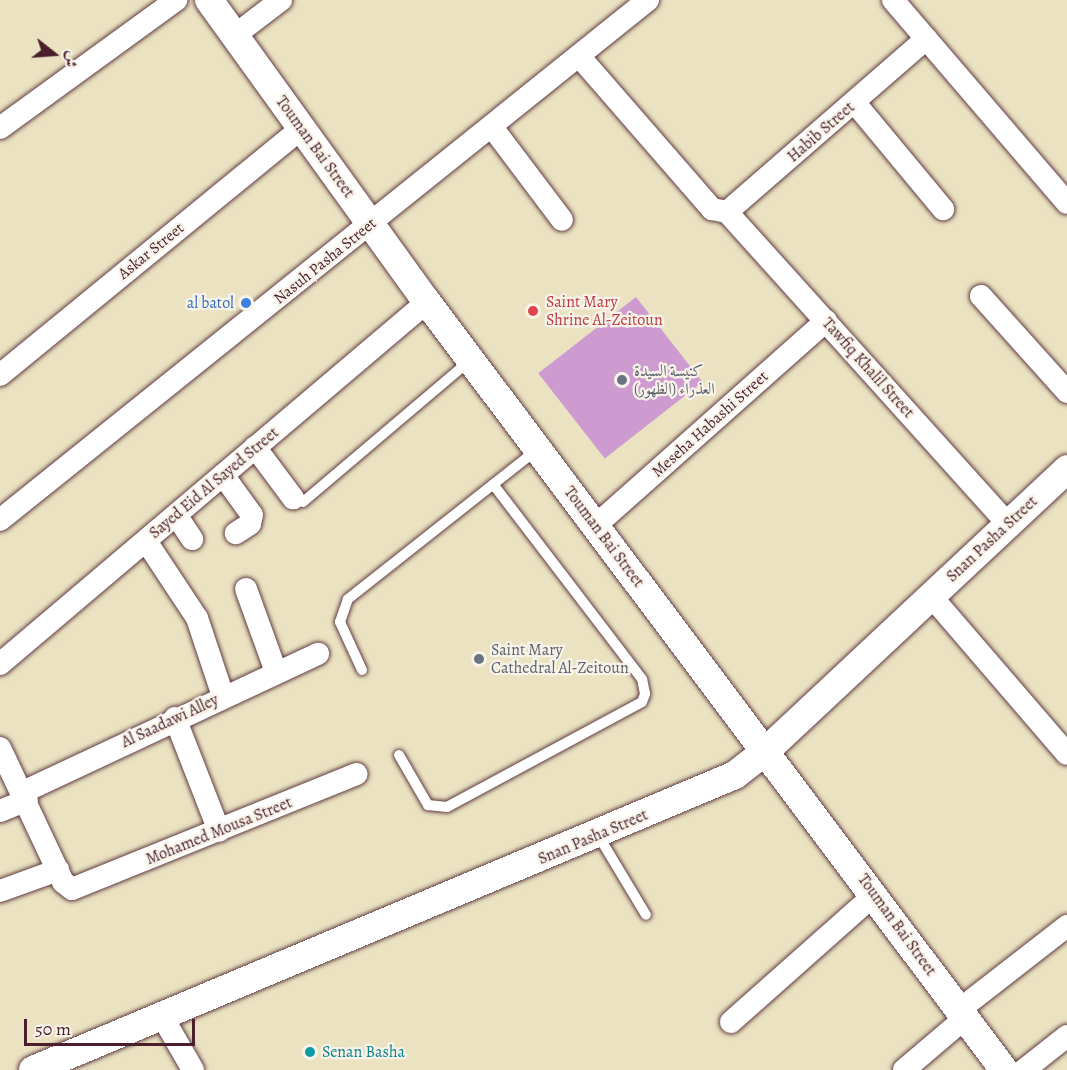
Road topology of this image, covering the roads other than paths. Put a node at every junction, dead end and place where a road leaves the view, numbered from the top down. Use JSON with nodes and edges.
{"nodes":[{"id":1,"x":176,"y":0,"type":"edge"},
{"id":2,"x":209,"y":0,"type":"edge"},
{"id":3,"x":281,"y":0,"type":"edge"},
{"id":4,"x":648,"y":0,"type":"edge"},
{"id":5,"x":893,"y":0,"type":"edge"},
{"id":6,"x":235,"y":35,"type":"junction"},
{"id":7,"x":926,"y":39,"type":"junction"},
{"id":8,"x":579,"y":56,"type":"junction"},
{"id":9,"x":855,"y":103,"type":"junction"},
{"id":10,"x":492,"y":127,"type":"junction"},
{"id":11,"x":0,"y":128,"type":"edge"},
{"id":12,"x":302,"y":128,"type":"junction"},
{"id":13,"x":1067,"y":203,"type":"edge"},
{"id":14,"x":943,"y":209,"type":"dead end"},
{"id":15,"x":720,"y":211,"type":"junction"},
{"id":16,"x":562,"y":220,"type":"dead end"},
{"id":17,"x":370,"y":224,"type":"junction"},
{"id":18,"x":981,"y":296,"type":"dead end"},
{"id":19,"x":427,"y":302,"type":"junction"},
{"id":20,"x":826,"y":321,"type":"junction"},
{"id":21,"x":472,"y":358,"type":"junction"},
{"id":22,"x":0,"y":375,"type":"edge"},
{"id":23,"x":1067,"y":392,"type":"edge"},
{"id":24,"x":255,"y":447,"type":"junction"},
{"id":25,"x":538,"y":448,"type":"junction"},
{"id":26,"x":1067,"y":469,"type":"edge"},
{"id":27,"x":223,"y":475,"type":"junction"},
{"id":28,"x":493,"y":484,"type":"junction"},
{"id":29,"x":298,"y":500,"type":"joint"},
{"id":30,"x":176,"y":515,"type":"junction"},
{"id":31,"x":0,"y":520,"type":"edge"},
{"id":32,"x":1008,"y":524,"type":"junction"},
{"id":33,"x":595,"y":526,"type":"junction"},
{"id":34,"x":236,"y":534,"type":"dead end"},
{"id":35,"x":192,"y":539,"type":"dead end"},
{"id":36,"x":146,"y":541,"type":"junction"},
{"id":37,"x":246,"y":589,"type":"dead end"},
{"id":38,"x":931,"y":596,"type":"junction"},
{"id":39,"x":318,"y":654,"type":"dead end"},
{"id":40,"x":0,"y":664,"type":"edge"},
{"id":41,"x":362,"y":670,"type":"dead end"},
{"id":42,"x":276,"y":672,"type":"junction"},
{"id":43,"x":223,"y":696,"type":"junction"},
{"id":44,"x":175,"y":718,"type":"junction"},
{"id":45,"x":0,"y":748,"type":"edge"},
{"id":46,"x":767,"y":750,"type":"junction"},
{"id":47,"x":1067,"y":754,"type":"edge"},
{"id":48,"x":399,"y":755,"type":"dead end"},
{"id":49,"x":357,"y":774,"type":"dead end"},
{"id":50,"x":25,"y":796,"type":"junction"},
{"id":51,"x":0,"y":811,"type":"edge"},
{"id":52,"x":219,"y":831,"type":"junction"},
{"id":53,"x":598,"y":835,"type":"junction"},
{"id":54,"x":57,"y":870,"type":"junction"},
{"id":55,"x":0,"y":891,"type":"edge"},
{"id":56,"x":874,"y":895,"type":"junction"},
{"id":57,"x":646,"y":915,"type":"dead end"},
{"id":58,"x":1067,"y":926,"type":"edge"},
{"id":59,"x":962,"y":1014,"type":"junction"},
{"id":60,"x":162,"y":1016,"type":"junction"},
{"id":61,"x":731,"y":1022,"type":"dead end"},
{"id":62,"x":1067,"y":1036,"type":"edge"},
{"id":63,"x":33,"y":1070,"type":"edge"},
{"id":64,"x":193,"y":1070,"type":"edge"},
{"id":65,"x":904,"y":1070,"type":"edge"},
{"id":66,"x":1004,"y":1070,"type":"edge"},
{"id":67,"x":1024,"y":1070,"type":"edge"}],
"edges":[{"from":1,"to":11,"type":"street"},
{"from":2,"to":6,"type":"street","name":"Touman Bai Street"},
{"from":3,"to":6,"type":"street"},
{"from":4,"to":8,"type":"street","name":"Nasuh Pasha Street"},
{"from":5,"to":7,"type":"street"},
{"from":6,"to":12,"type":"street","name":"Touman Bai Street"},
{"from":7,"to":9,"type":"street","name":"Habib Street"},
{"from":7,"to":13,"type":"street"},
{"from":8,"to":10,"type":"street","name":"Nasuh Pasha Street"},
{"from":8,"to":15,"type":"street","name":"Tawfiq Khalil Street"},
{"from":9,"to":14,"type":"street"},
{"from":9,"to":15,"type":"street","name":"Habib Street"},
{"from":10,"to":16,"type":"street"},
{"from":10,"to":17,"type":"street","name":"Nasuh Pasha Street"},
{"from":12,"to":17,"type":"street","name":"Touman Bai Street"},
{"from":12,"to":22,"type":"street","name":"Askar Street"},
{"from":15,"to":20,"type":"street","name":"Tawfiq Khalil Street"},
{"from":17,"to":19,"type":"street","name":"Touman Bai Street"},
{"from":17,"to":31,"type":"street","name":"Nasuh Pasha Street"},
{"from":18,"to":23,"type":"street"},
{"from":19,"to":21,"type":"street","name":"Touman Bai Street"},
{"from":19,"to":24,"type":"street","name":"Sayed Eid Al Sayed Street"},
{"from":20,"to":32,"type":"street","name":"Tawfiq Khalil Street"},
{"from":20,"to":33,"type":"street","name":"Meseha Habashi Street"},
{"from":21,"to":25,"type":"street","name":"Touman Bai Street"},
{"from":21,"to":29,"type":"lane"},
{"from":24,"to":27,"type":"street","name":"Sayed Eid Al Sayed Street"},
{"from":24,"to":29,"type":"street"},
{"from":25,"to":28,"type":"lane"},
{"from":25,"to":33,"type":"street","name":"Touman Bai Street"},
{"from":26,"to":32,"type":"street","name":"Snan Pasha Street"},
{"from":27,"to":30,"type":"street","name":"Sayed Eid Al Sayed Street"},
{"from":27,"to":34,"type":"street"},
{"from":28,"to":41,"type":"lane"},
{"from":28,"to":48,"type":"lane"},
{"from":30,"to":35,"type":"street"},
{"from":30,"to":36,"type":"street","name":"Sayed Eid Al Sayed Street"},
{"from":32,"to":38,"type":"street","name":"Snan Pasha Street"},
{"from":33,"to":46,"type":"street","name":"Touman Bai Street"},
{"from":36,"to":40,"type":"street","name":"Sayed Eid Al Sayed Street"},
{"from":36,"to":43,"type":"street"},
{"from":37,"to":42,"type":"street"},
{"from":38,"to":46,"type":"street","name":"Snan Pasha Street"},
{"from":38,"to":47,"type":"street"},
{"from":39,"to":42,"type":"street","name":"Al Saadawi Alley"},
{"from":42,"to":43,"type":"street","name":"Al Saadawi Alley"},
{"from":43,"to":44,"type":"street","name":"Al Saadawi Alley"},
{"from":44,"to":50,"type":"street","name":"Al Saadawi Alley"},
{"from":44,"to":52,"type":"street"},
{"from":45,"to":50,"type":"street"},
{"from":46,"to":53,"type":"street","name":"Snan Pasha Street"},
{"from":46,"to":56,"type":"street","name":"Touman Bai Street"},
{"from":49,"to":52,"type":"street","name":"Mohamed Mousa Street"},
{"from":50,"to":51,"type":"street","name":"Al Saadawi Alley"},
{"from":50,"to":54,"type":"street"},
{"from":52,"to":54,"type":"street","name":"Mohamed Mousa Street"},
{"from":53,"to":57,"type":"lane"},
{"from":53,"to":60,"type":"street","name":"Snan Pasha Street"},
{"from":54,"to":55,"type":"street"},
{"from":56,"to":59,"type":"street","name":"Touman Bai Street"},
{"from":56,"to":61,"type":"street"},
{"from":58,"to":59,"type":"street"},
{"from":59,"to":65,"type":"street"},
{"from":59,"to":66,"type":"street","name":"Touman Bai Street"},
{"from":60,"to":63,"type":"street","name":"Snan Pasha Street"},
{"from":60,"to":64,"type":"street"},
{"from":62,"to":67,"type":"street"}]}
